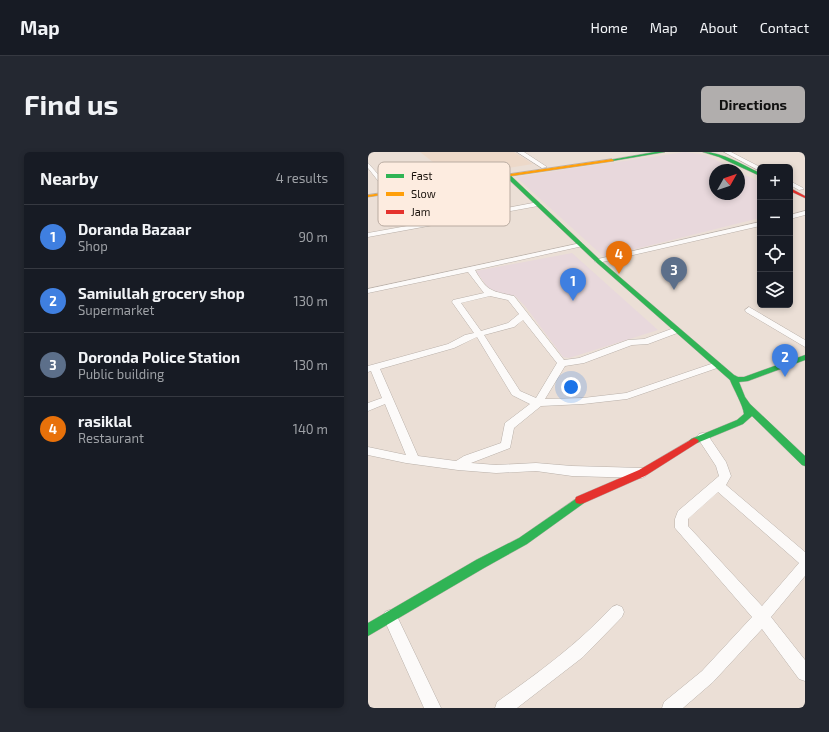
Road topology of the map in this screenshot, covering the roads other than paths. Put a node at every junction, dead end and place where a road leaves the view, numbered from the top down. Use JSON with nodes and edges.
{"nodes":[{"id":1,"x":520,"y":152,"type":"edge"},
{"id":2,"x":647,"y":152,"type":"edge"},
{"id":3,"x":663,"y":152,"type":"edge"},
{"id":4,"x":705,"y":152,"type":"edge"},
{"id":5,"x":717,"y":152,"type":"edge"},
{"id":6,"x":727,"y":152,"type":"edge"},
{"id":7,"x":607,"y":156,"type":"edge"},
{"id":8,"x":368,"y":166,"type":"edge"},
{"id":9,"x":544,"y":167,"type":"junction"},
{"id":10,"x":757,"y":168,"type":"edge"},
{"id":11,"x":757,"y":169,"type":"edge"},
{"id":12,"x":510,"y":173,"type":"edge"},
{"id":13,"x":510,"y":174,"type":"edge"},
{"id":14,"x":757,"y":174,"type":"edge"},
{"id":15,"x":378,"y":178,"type":"edge"},
{"id":16,"x":510,"y":178,"type":"edge"},
{"id":17,"x":793,"y":186,"type":"edge"},
{"id":18,"x":793,"y":190,"type":"edge"},
{"id":19,"x":378,"y":194,"type":"edge"},
{"id":20,"x":804,"y":194,"type":"edge"},
{"id":21,"x":368,"y":195,"type":"edge"},
{"id":22,"x":538,"y":204,"type":"junction"},
{"id":23,"x":510,"y":209,"type":"edge"},
{"id":24,"x":805,"y":213,"type":"edge"},
{"id":25,"x":793,"y":216,"type":"edge"},
{"id":26,"x":757,"y":225,"type":"edge"},
{"id":27,"x":417,"y":226,"type":"edge"},
{"id":28,"x":411,"y":227,"type":"joint"},
{"id":29,"x":368,"y":235,"type":"edge"},
{"id":30,"x":581,"y":244,"type":"junction"},
{"id":31,"x":598,"y":261,"type":"junction"},
{"id":32,"x":470,"y":269,"type":"junction"},
{"id":33,"x":368,"y":291,"type":"edge"},
{"id":34,"x":490,"y":294,"type":"junction"},
{"id":35,"x":750,"y":310,"type":"dead end"},
{"id":36,"x":524,"y":315,"type":"junction"},
{"id":37,"x":677,"y":330,"type":"junction"},
{"id":38,"x":478,"y":334,"type":"junction"},
{"id":39,"x":805,"y":344,"type":"edge"},
{"id":40,"x":805,"y":357,"type":"edge"},
{"id":41,"x":562,"y":363,"type":"junction"},
{"id":42,"x":717,"y":365,"type":"junction"},
{"id":43,"x":371,"y":368,"type":"edge"},
{"id":44,"x":733,"y":378,"type":"junction"},
{"id":45,"x":389,"y":399,"type":"junction"},
{"id":46,"x":538,"y":403,"type":"junction"},
{"id":47,"x":747,"y":406,"type":"junction"},
{"id":48,"x":368,"y":407,"type":"edge"},
{"id":49,"x":703,"y":437,"type":"junction"},
{"id":50,"x":368,"y":451,"type":"edge"},
{"id":51,"x":414,"y":460,"type":"junction"},
{"id":52,"x":805,"y":462,"type":"edge"},
{"id":53,"x":458,"y":466,"type":"junction"},
{"id":54,"x":642,"y":472,"type":"junction"},
{"id":55,"x":718,"y":485,"type":"junction"},
{"id":56,"x":805,"y":560,"type":"edge"},
{"id":57,"x":805,"y":566,"type":"edge"},
{"id":58,"x":617,"y":612,"type":"dead end"},
{"id":59,"x":390,"y":617,"type":"junction"},
{"id":60,"x":762,"y":617,"type":"junction"},
{"id":61,"x":368,"y":630,"type":"edge"},
{"id":62,"x":805,"y":673,"type":"edge"},
{"id":63,"x":433,"y":708,"type":"edge"},
{"id":64,"x":503,"y":708,"type":"edge"},
{"id":65,"x":670,"y":708,"type":"edge"}],
"edges":[{"from":1,"to":9,"type":"street"},
{"from":2,"to":7,"type":"main road"},
{"from":3,"to":7,"type":"main road"},
{"from":4,"to":14,"type":"main road"},
{"from":5,"to":11,"type":"main road"},
{"from":6,"to":10,"type":"street"},
{"from":7,"to":9,"type":"main road"},
{"from":7,"to":13,"type":"main road"},
{"from":8,"to":15,"type":"street"},
{"from":9,"to":12,"type":"main road"},
{"from":16,"to":22,"type":"main road"},
{"from":17,"to":20,"type":"main road"},
{"from":18,"to":20,"type":"main road"},
{"from":19,"to":21,"type":"main road"},
{"from":22,"to":23,"type":"street"},
{"from":22,"to":30,"type":"main road"},
{"from":24,"to":25,"type":"street"},
{"from":26,"to":31,"type":"street"},
{"from":27,"to":28,"type":"street"},
{"from":28,"to":29,"type":"street"},
{"from":30,"to":31,"type":"main road"},
{"from":30,"to":32,"type":"street"},
{"from":31,"to":37,"type":"main road"},
{"from":32,"to":33,"type":"street"},
{"from":32,"to":34,"type":"street"},
{"from":34,"to":36,"type":"street"},
{"from":34,"to":38,"type":"street"},
{"from":35,"to":39,"type":"street"},
{"from":36,"to":38,"type":"street"},
{"from":36,"to":41,"type":"street"},
{"from":37,"to":41,"type":"street"},
{"from":37,"to":42,"type":"main road"},
{"from":38,"to":43,"type":"street"},
{"from":38,"to":46,"type":"street"},
{"from":40,"to":44,"type":"main road"},
{"from":41,"to":46,"type":"street"},
{"from":42,"to":44,"type":"main road"},
{"from":42,"to":46,"type":"street"},
{"from":43,"to":45,"type":"street"},
{"from":44,"to":47,"type":"main road"},
{"from":45,"to":48,"type":"street"},
{"from":45,"to":51,"type":"street"},
{"from":46,"to":53,"type":"street"},
{"from":47,"to":49,"type":"main road"},
{"from":47,"to":52,"type":"main road"},
{"from":49,"to":54,"type":"main road"},
{"from":49,"to":55,"type":"street"},
{"from":50,"to":51,"type":"street"},
{"from":51,"to":53,"type":"street"},
{"from":53,"to":54,"type":"street"},
{"from":54,"to":59,"type":"main road"},
{"from":55,"to":56,"type":"street"},
{"from":55,"to":60,"type":"street"},
{"from":57,"to":60,"type":"street"},
{"from":58,"to":64,"type":"street"},
{"from":59,"to":61,"type":"main road"},
{"from":59,"to":63,"type":"street"},
{"from":60,"to":62,"type":"street"},
{"from":60,"to":65,"type":"street"}]}
